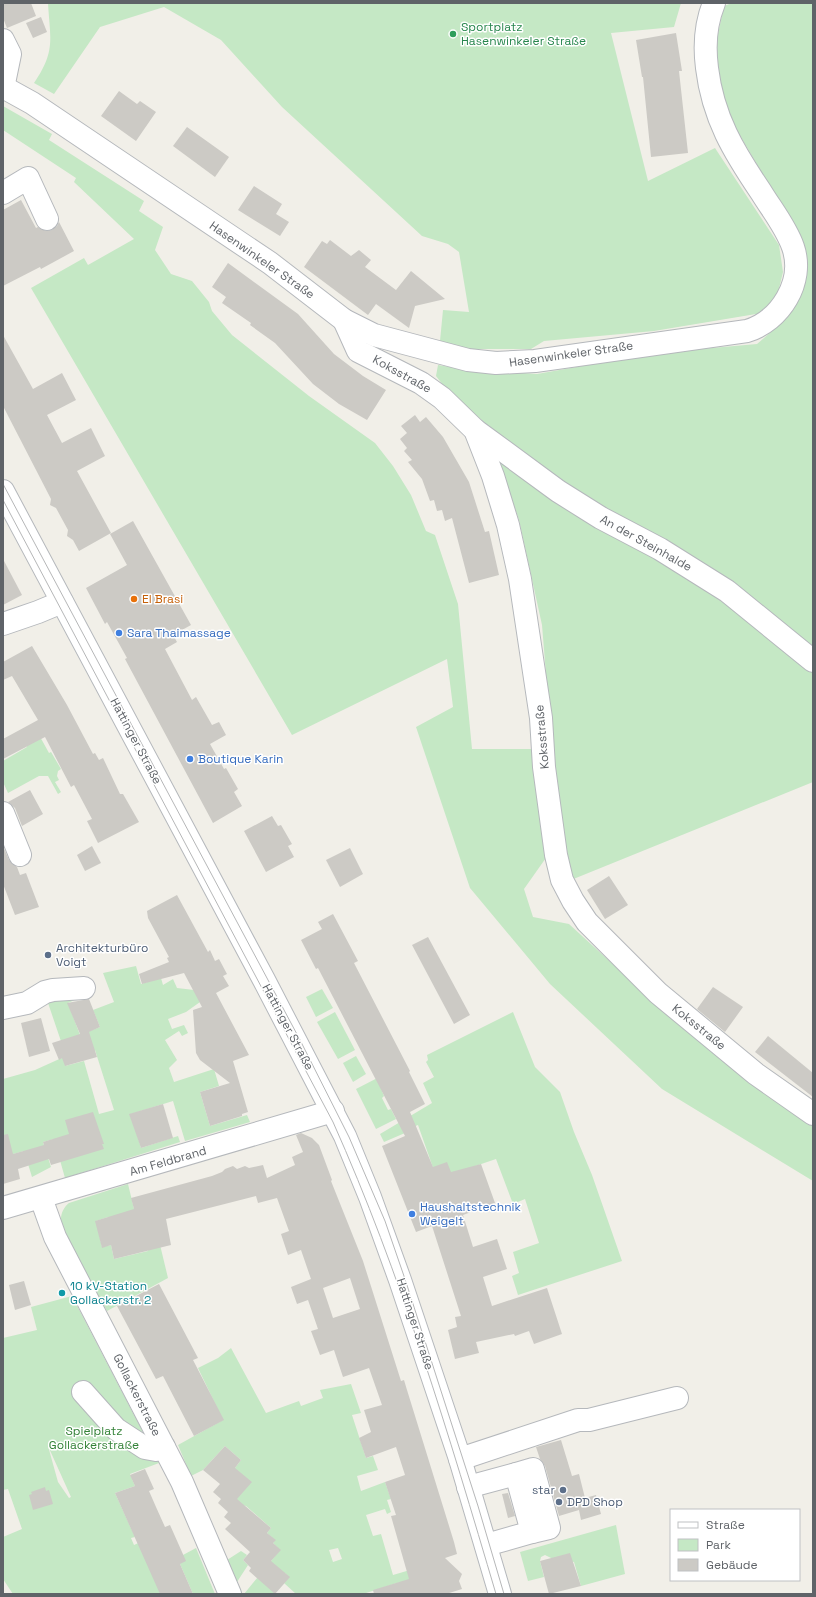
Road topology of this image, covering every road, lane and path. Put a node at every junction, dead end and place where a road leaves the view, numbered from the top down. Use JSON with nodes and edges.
{"nodes":[{"id":1,"x":714,"y":3,"type":"edge"},
{"id":2,"x":3,"y":40,"type":"edge"},
{"id":3,"x":3,"y":88,"type":"edge"},
{"id":4,"x":3,"y":193,"type":"edge"},
{"id":5,"x":47,"y":219,"type":"dead end"},
{"id":6,"x":344,"y":320,"type":"junction"},
{"id":7,"x":475,"y":430,"type":"junction"},
{"id":8,"x":3,"y":491,"type":"edge"},
{"id":9,"x":62,"y":602,"type":"junction"},
{"id":10,"x":3,"y":624,"type":"edge"},
{"id":11,"x":813,"y":661,"type":"edge"},
{"id":12,"x":3,"y":813,"type":"edge"},
{"id":13,"x":20,"y":855,"type":"dead end"},
{"id":14,"x":84,"y":988,"type":"dead end"},
{"id":15,"x":3,"y":1008,"type":"edge"},
{"id":16,"x":333,"y":1111,"type":"junction"},
{"id":17,"x":813,"y":1114,"type":"edge"},
{"id":18,"x":41,"y":1198,"type":"junction"},
{"id":19,"x":3,"y":1208,"type":"edge"},
{"id":20,"x":83,"y":1392,"type":"dead end"},
{"id":21,"x":677,"y":1398,"type":"dead end"},
{"id":22,"x":164,"y":1447,"type":"junction"},
{"id":23,"x":460,"y":1459,"type":"junction"},
{"id":24,"x":510,"y":1475,"type":"junction"},
{"id":25,"x":468,"y":1487,"type":"junction"},
{"id":26,"x":526,"y":1534,"type":"junction"},
{"id":27,"x":486,"y":1545,"type":"junction"},
{"id":28,"x":230,"y":1594,"type":"edge"},
{"id":29,"x":500,"y":1594,"type":"edge"}],
"edges":[{"from":1,"to":6,"type":"street","name":"Hasenwinkeler Straße"},
{"from":2,"to":3,"type":"street"},
{"from":3,"to":6,"type":"street","name":"Hasenwinkeler Straße"},
{"from":4,"to":5,"type":"street"},
{"from":6,"to":7,"type":"street","name":"Koksstraße"},
{"from":7,"to":11,"type":"street","name":"An der Steinhalde"},
{"from":7,"to":17,"type":"street","name":"Koksstraße"},
{"from":8,"to":9,"type":"street","name":"Hattinger Straße"},
{"from":9,"to":10,"type":"street"},
{"from":9,"to":16,"type":"street","name":"Hattinger Straße"},
{"from":12,"to":13,"type":"street"},
{"from":14,"to":15,"type":"street"},
{"from":16,"to":18,"type":"street","name":"Am Feldbrand"},
{"from":16,"to":23,"type":"street","name":"Hattinger Straße"},
{"from":18,"to":19,"type":"street","name":"Am Feldbrand"},
{"from":18,"to":22,"type":"street","name":"Gollackerstraße"},
{"from":20,"to":22,"type":"street"},
{"from":21,"to":23,"type":"street"},
{"from":22,"to":28,"type":"street","name":"Gollackerstraße"},
{"from":23,"to":25,"type":"street","name":"Hattinger Straße"},
{"from":24,"to":25,"type":"street"},
{"from":24,"to":26,"type":"street"},
{"from":24,"to":26,"type":"street"},
{"from":25,"to":27,"type":"street","name":"Hattinger Straße"},
{"from":26,"to":27,"type":"street"},
{"from":27,"to":29,"type":"street","name":"Hattinger Straße"}]}
